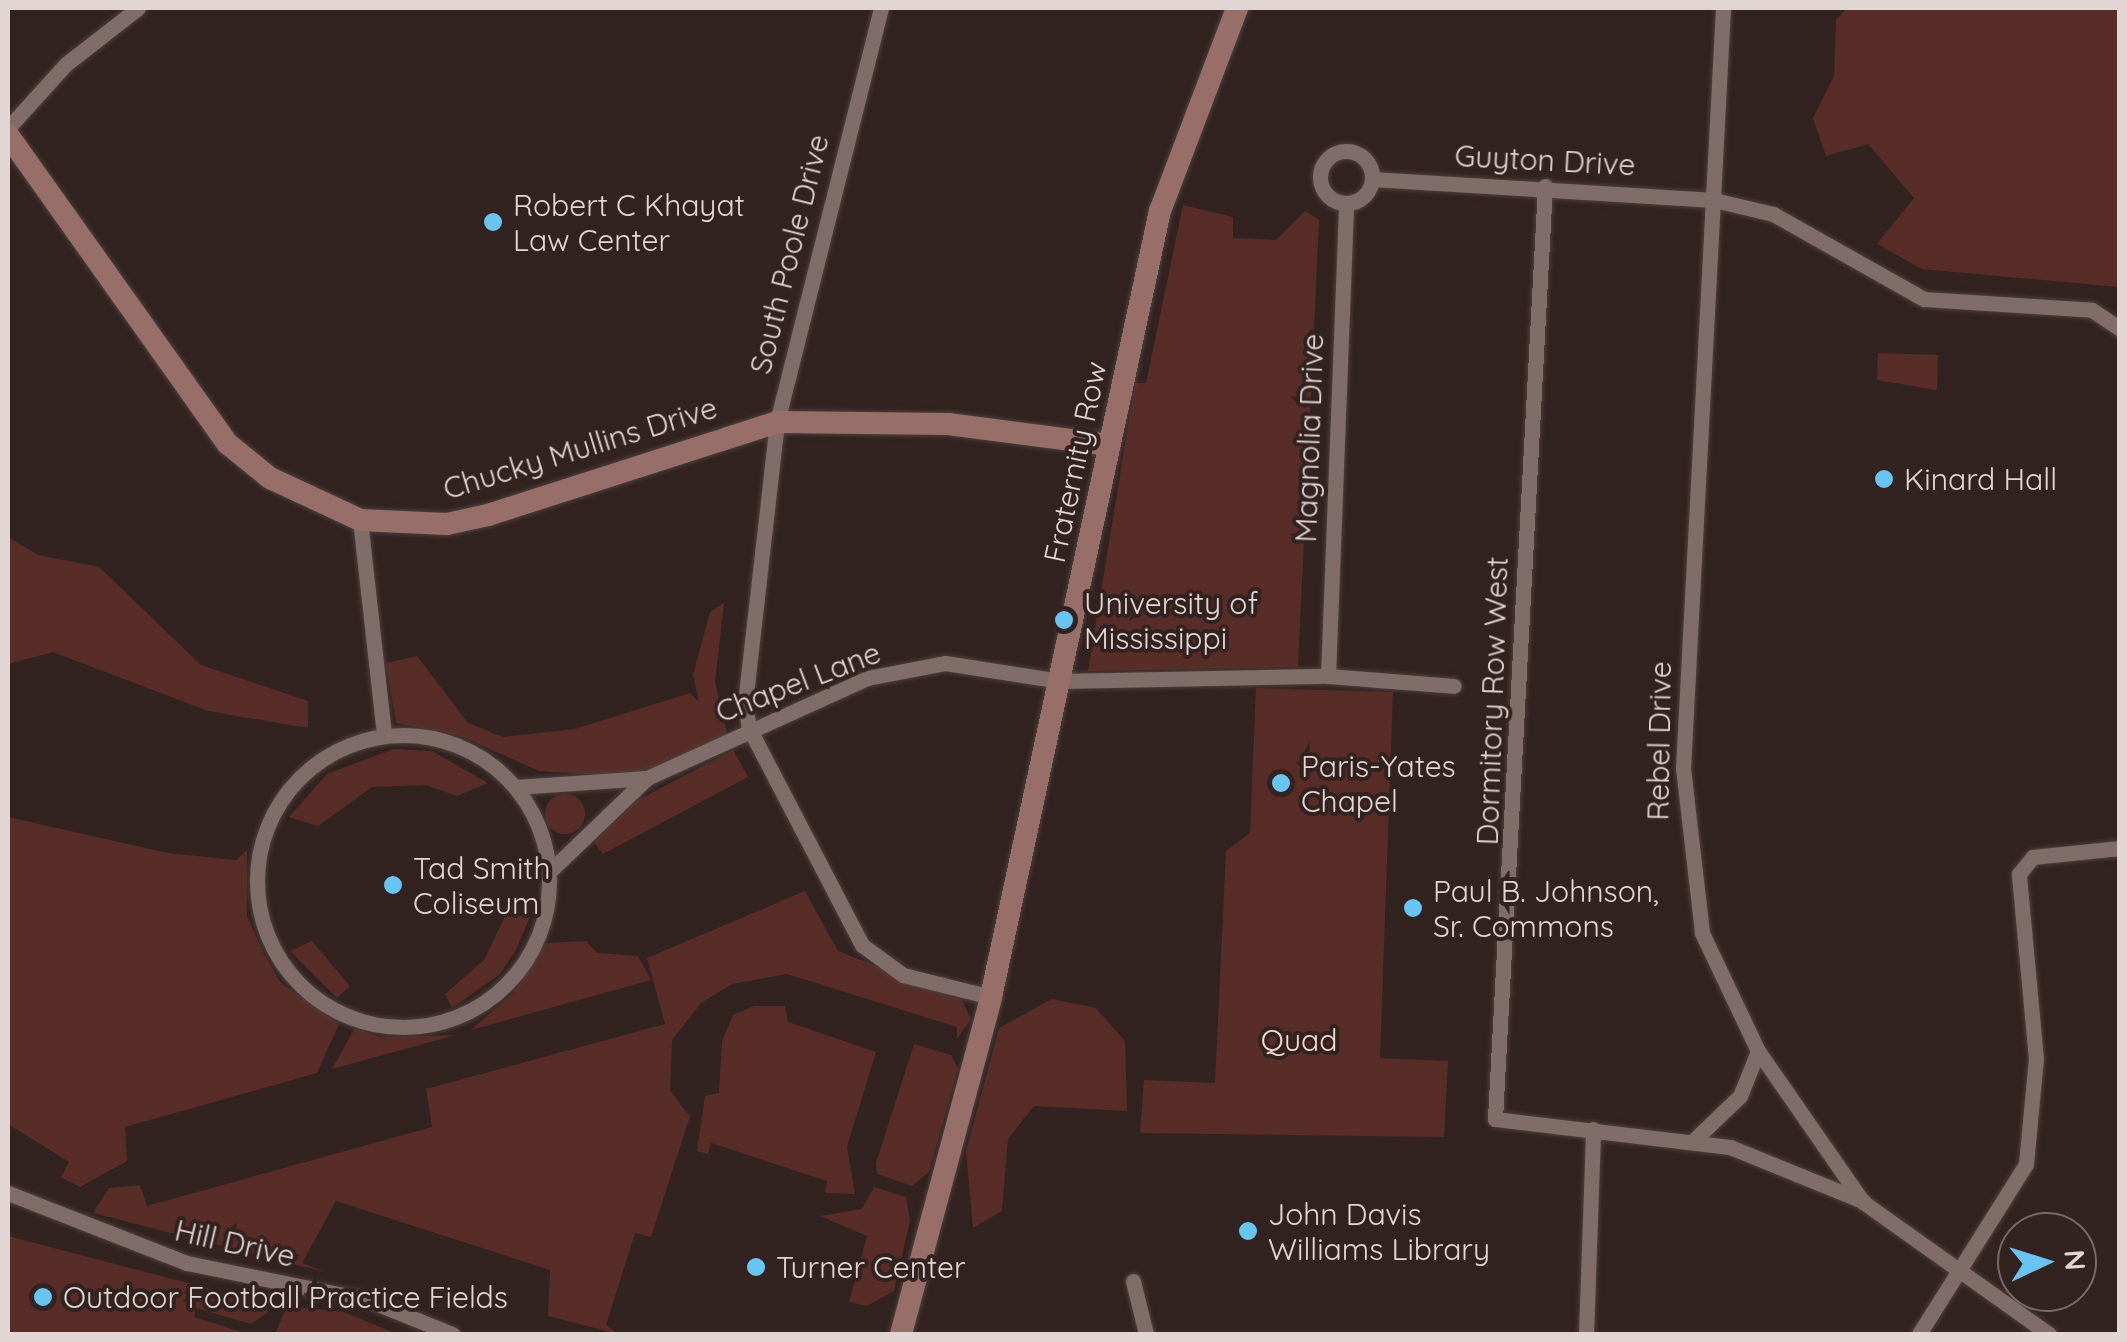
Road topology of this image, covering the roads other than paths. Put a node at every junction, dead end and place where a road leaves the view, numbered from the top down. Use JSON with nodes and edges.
{"nodes":[{"id":1,"x":138,"y":8,"type":"edge"},
{"id":2,"x":881,"y":8,"type":"edge"},
{"id":3,"x":1236,"y":8,"type":"edge"},
{"id":4,"x":1722,"y":8,"type":"edge"},
{"id":5,"x":8,"y":132,"type":"edge"},
{"id":6,"x":1372,"y":179,"type":"junction"},
{"id":7,"x":1545,"y":186,"type":"junction"},
{"id":8,"x":1714,"y":200,"type":"junction"},
{"id":9,"x":1346,"y":203,"type":"junction"},
{"id":10,"x":2120,"y":329,"type":"edge"},
{"id":11,"x":777,"y":422,"type":"junction"},
{"id":12,"x":1109,"y":445,"type":"junction"},
{"id":13,"x":360,"y":520,"type":"junction"},
{"id":14,"x":1328,"y":676,"type":"junction"},
{"id":15,"x":1060,"y":682,"type":"junction"},
{"id":16,"x":1454,"y":686,"type":"dead end"},
{"id":17,"x":749,"y":728,"type":"junction"},
{"id":18,"x":384,"y":734,"type":"junction"},
{"id":19,"x":648,"y":778,"type":"junction"},
{"id":20,"x":516,"y":787,"type":"junction"},
{"id":21,"x":2120,"y":848,"type":"edge"},
{"id":22,"x":549,"y":872,"type":"junction"},
{"id":23,"x":990,"y":998,"type":"junction"},
{"id":24,"x":1758,"y":1051,"type":"junction"},
{"id":25,"x":1593,"y":1129,"type":"junction"},
{"id":26,"x":1693,"y":1141,"type":"junction"},
{"id":27,"x":8,"y":1193,"type":"edge"},
{"id":28,"x":1864,"y":1202,"type":"junction"},
{"id":29,"x":1958,"y":1271,"type":"junction"},
{"id":30,"x":1133,"y":1281,"type":"dead end"},
{"id":31,"x":1585,"y":1328,"type":"edge"},
{"id":32,"x":452,"y":1334,"type":"edge"},
{"id":33,"x":900,"y":1334,"type":"edge"},
{"id":34,"x":1146,"y":1334,"type":"edge"},
{"id":35,"x":1918,"y":1334,"type":"edge"},
{"id":36,"x":2049,"y":1334,"type":"edge"}],
"edges":[{"from":1,"to":5,"type":"street"},
{"from":2,"to":11,"type":"street","name":"South Poole Drive"},
{"from":3,"to":12,"type":"street","name":"Fraternity Row"},
{"from":4,"to":8,"type":"street","name":"Rebel Drive"},
{"from":5,"to":13,"type":"street","name":"Chucky Mullins Drive"},
{"from":6,"to":7,"type":"street","name":"Guyton Drive"},
{"from":6,"to":9,"type":"street"},
{"from":6,"to":9,"type":"street"},
{"from":7,"to":8,"type":"street","name":"Guyton Drive"},
{"from":7,"to":25,"type":"street","name":"Dormitory Row West"},
{"from":8,"to":10,"type":"street","name":"Guyton Drive"},
{"from":8,"to":24,"type":"street","name":"Rebel Drive"},
{"from":9,"to":14,"type":"street","name":"Magnolia Drive"},
{"from":11,"to":12,"type":"street","name":"Chucky Mullins Drive"},
{"from":11,"to":13,"type":"street","name":"Chucky Mullins Drive"},
{"from":11,"to":17,"type":"street","name":"South Poole Drive"},
{"from":12,"to":15,"type":"street","name":"Fraternity Row"},
{"from":13,"to":18,"type":"street"},
{"from":14,"to":15,"type":"street","name":"Chapel Lane"},
{"from":14,"to":16,"type":"street","name":"Chapel Lane"},
{"from":15,"to":17,"type":"street","name":"Chapel Lane"},
{"from":15,"to":23,"type":"street","name":"Fraternity Row"},
{"from":17,"to":19,"type":"street","name":"Chapel Lane"},
{"from":17,"to":23,"type":"street","name":"South Poole Drive"},
{"from":18,"to":20,"type":"street"},
{"from":18,"to":22,"type":"street"},
{"from":19,"to":20,"type":"street","name":"Chapel Lane"},
{"from":19,"to":22,"type":"street","name":"Chapel Lane"},
{"from":20,"to":22,"type":"street"},
{"from":21,"to":29,"type":"street"},
{"from":23,"to":33,"type":"street","name":"Fraternity Row"},
{"from":24,"to":26,"type":"street"},
{"from":24,"to":28,"type":"street","name":"Rebel Drive"},
{"from":25,"to":26,"type":"street","name":"Dormitory Row West"},
{"from":25,"to":31,"type":"street"},
{"from":26,"to":28,"type":"street","name":"Dormitory Row West"},
{"from":27,"to":32,"type":"street","name":"Hill Drive"},
{"from":28,"to":29,"type":"street","name":"Rebel Drive"},
{"from":29,"to":35,"type":"street"},
{"from":29,"to":36,"type":"street","name":"Rebel Drive"},
{"from":30,"to":34,"type":"street"}]}
